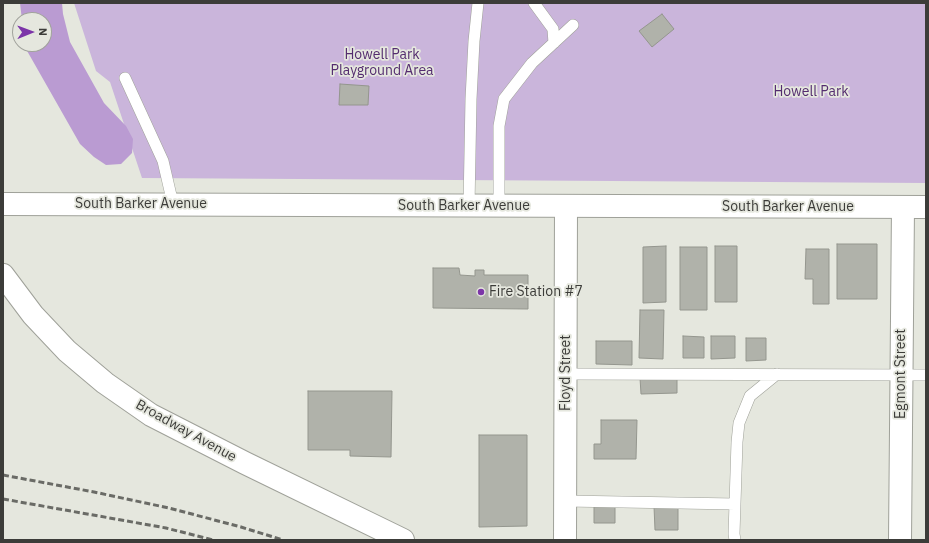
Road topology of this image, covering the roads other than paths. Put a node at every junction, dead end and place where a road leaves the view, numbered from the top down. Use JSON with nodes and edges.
{"nodes":[{"id":1,"x":478,"y":3,"type":"edge"},
{"id":2,"x":534,"y":3,"type":"edge"},
{"id":3,"x":573,"y":25,"type":"dead end"},
{"id":4,"x":554,"y":43,"type":"junction"},
{"id":5,"x":125,"y":78,"type":"dead end"},
{"id":6,"x":3,"y":204,"type":"edge"},
{"id":7,"x":173,"y":204,"type":"junction"},
{"id":8,"x":469,"y":206,"type":"junction"},
{"id":9,"x":499,"y":206,"type":"junction"},
{"id":10,"x":566,"y":206,"type":"junction"},
{"id":11,"x":902,"y":207,"type":"junction"},
{"id":12,"x":926,"y":207,"type":"edge"},
{"id":13,"x":3,"y":275,"type":"edge"},
{"id":14,"x":566,"y":374,"type":"junction"},
{"id":15,"x":777,"y":374,"type":"junction"},
{"id":16,"x":901,"y":375,"type":"junction"},
{"id":17,"x":926,"y":375,"type":"edge"},
{"id":18,"x":566,"y":501,"type":"junction"},
{"id":19,"x":735,"y":504,"type":"junction"},
{"id":20,"x":403,"y":540,"type":"edge"},
{"id":21,"x":566,"y":540,"type":"edge"},
{"id":22,"x":735,"y":540,"type":"edge"},
{"id":23,"x":900,"y":540,"type":"edge"}],
"edges":[{"from":1,"to":8,"type":"lane"},
{"from":2,"to":4,"type":"lane"},
{"from":3,"to":4,"type":"lane"},
{"from":4,"to":9,"type":"lane"},
{"from":5,"to":7,"type":"lane"},
{"from":6,"to":7,"type":"street","name":"South Barker Avenue"},
{"from":7,"to":8,"type":"street","name":"South Barker Avenue"},
{"from":8,"to":9,"type":"street","name":"South Barker Avenue"},
{"from":9,"to":10,"type":"street","name":"South Barker Avenue"},
{"from":10,"to":11,"type":"street","name":"South Barker Avenue"},
{"from":10,"to":14,"type":"street","name":"Floyd Street"},
{"from":11,"to":12,"type":"street","name":"South Barker Avenue"},
{"from":11,"to":16,"type":"street","name":"Egmont Street"},
{"from":13,"to":20,"type":"street","name":"Broadway Avenue"},
{"from":14,"to":15,"type":"lane"},
{"from":14,"to":18,"type":"street","name":"Floyd Street"},
{"from":15,"to":16,"type":"lane"},
{"from":15,"to":19,"type":"lane"},
{"from":16,"to":17,"type":"lane"},
{"from":16,"to":23,"type":"street","name":"Egmont Street"},
{"from":18,"to":19,"type":"lane"},
{"from":18,"to":21,"type":"street","name":"Floyd Street"},
{"from":19,"to":22,"type":"lane"}]}
